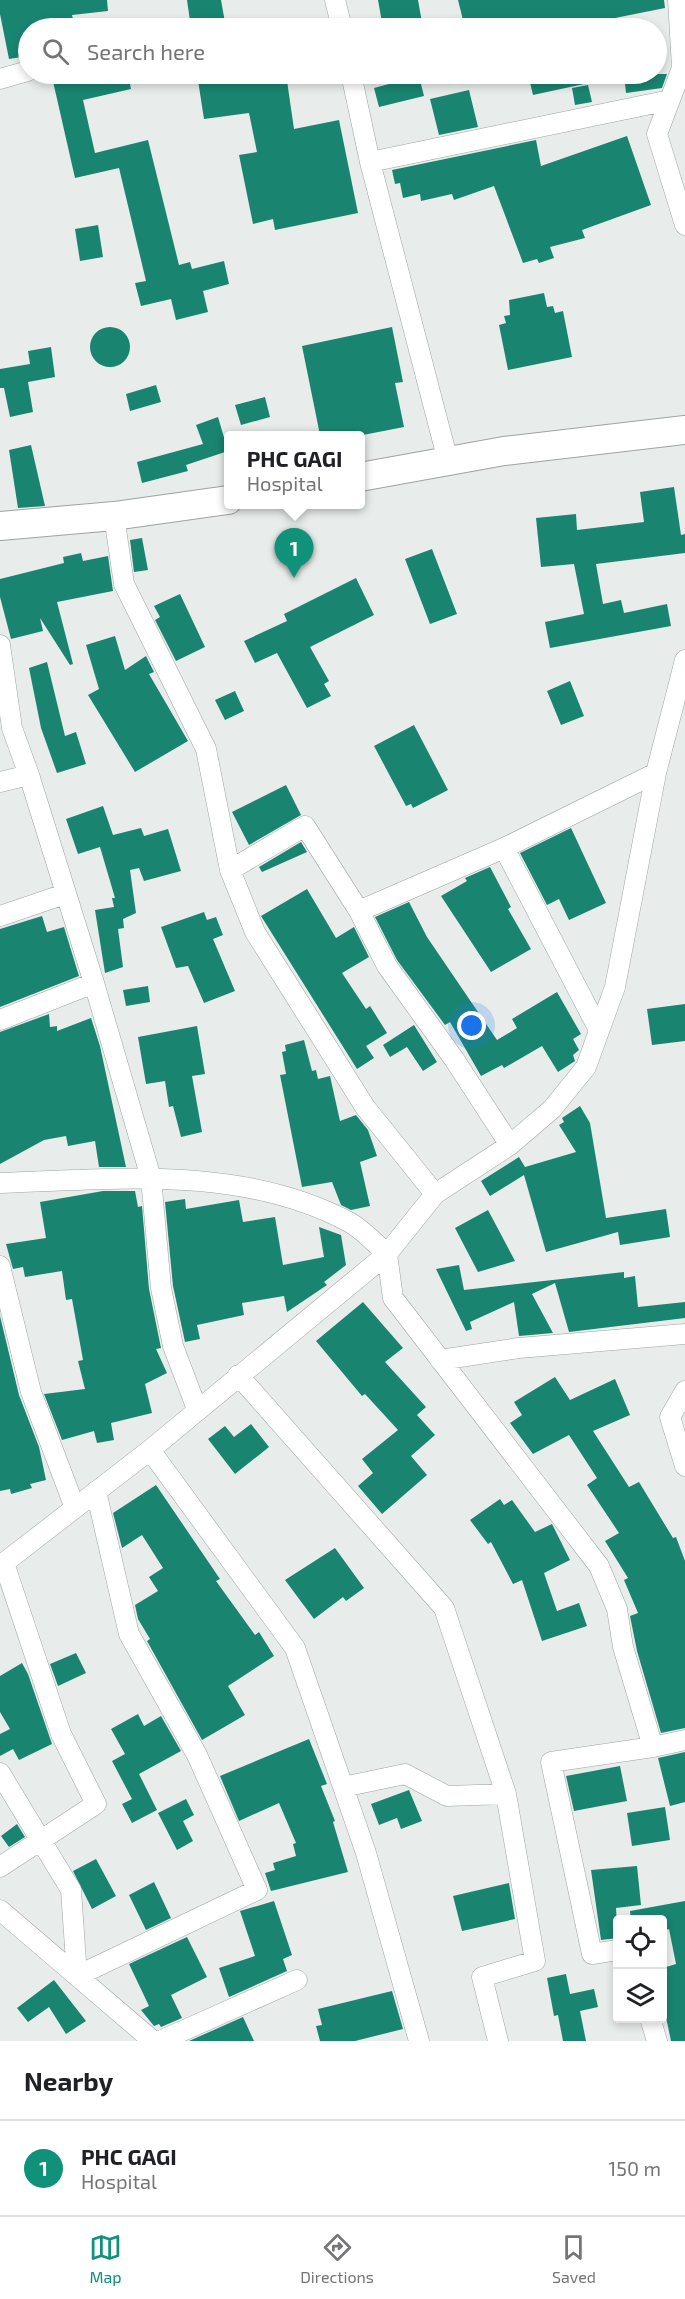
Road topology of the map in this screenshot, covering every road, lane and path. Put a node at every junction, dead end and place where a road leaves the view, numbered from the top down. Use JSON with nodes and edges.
{"nodes":[{"id":1,"x":335,"y":0,"type":"edge"},
{"id":2,"x":678,"y":0,"type":"edge"},
{"id":3,"x":340,"y":18,"type":"edge"},
{"id":4,"x":18,"y":74,"type":"edge"},
{"id":5,"x":0,"y":79,"type":"edge"},
{"id":6,"x":353,"y":84,"type":"edge"},
{"id":7,"x":670,"y":100,"type":"junction"},
{"id":8,"x":370,"y":162,"type":"junction"},
{"id":9,"x":685,"y":225,"type":"edge"},
{"id":10,"x":685,"y":430,"type":"edge"},
{"id":11,"x":448,"y":461,"type":"junction"},
{"id":12,"x":365,"y":476,"type":"edge"},
{"id":13,"x":224,"y":501,"type":"edge"},
{"id":14,"x":114,"y":516,"type":"junction"},
{"id":15,"x":0,"y":526,"type":"edge"},
{"id":16,"x":0,"y":645,"type":"edge"},
{"id":17,"x":685,"y":660,"type":"edge"},
{"id":18,"x":656,"y":773,"type":"junction"},
{"id":19,"x":29,"y":775,"type":"junction"},
{"id":20,"x":0,"y":782,"type":"edge"},
{"id":21,"x":504,"y":848,"type":"junction"},
{"id":22,"x":230,"y":870,"type":"junction"},
{"id":23,"x":65,"y":894,"type":"junction"},
{"id":24,"x":359,"y":911,"type":"junction"},
{"id":25,"x":0,"y":916,"type":"edge"},
{"id":26,"x":94,"y":983,"type":"junction"},
{"id":27,"x":0,"y":1020,"type":"edge"},
{"id":28,"x":599,"y":1030,"type":"junction"},
{"id":29,"x":510,"y":1144,"type":"junction"},
{"id":30,"x":151,"y":1178,"type":"junction"},
{"id":31,"x":0,"y":1183,"type":"edge"},
{"id":32,"x":435,"y":1194,"type":"junction"},
{"id":33,"x":387,"y":1254,"type":"junction"},
{"id":34,"x":0,"y":1266,"type":"edge"},
{"id":35,"x":685,"y":1334,"type":"edge"},
{"id":36,"x":440,"y":1360,"type":"junction"},
{"id":37,"x":238,"y":1375,"type":"junction"},
{"id":38,"x":685,"y":1390,"type":"edge"},
{"id":39,"x":197,"y":1409,"type":"junction"},
{"id":40,"x":150,"y":1450,"type":"junction"},
{"id":41,"x":685,"y":1466,"type":"edge"},
{"id":42,"x":96,"y":1491,"type":"junction"},
{"id":43,"x":75,"y":1508,"type":"junction"},
{"id":44,"x":2,"y":1565,"type":"edge"},
{"id":45,"x":685,"y":1740,"type":"edge"},
{"id":46,"x":653,"y":1747,"type":"junction"},
{"id":47,"x":0,"y":1773,"type":"edge"},
{"id":48,"x":343,"y":1787,"type":"junction"},
{"id":49,"x":506,"y":1794,"type":"junction"},
{"id":50,"x":42,"y":1839,"type":"junction"},
{"id":51,"x":0,"y":1867,"type":"edge"},
{"id":52,"x":0,"y":1910,"type":"edge"},
{"id":53,"x":613,"y":1951,"type":"edge"},
{"id":54,"x":77,"y":1976,"type":"junction"},
{"id":55,"x":297,"y":1980,"type":"dead end"},
{"id":56,"x":651,"y":2023,"type":"edge"},
{"id":57,"x":153,"y":2041,"type":"edge"},
{"id":58,"x":160,"y":2041,"type":"edge"},
{"id":59,"x":419,"y":2041,"type":"edge"},
{"id":60,"x":498,"y":2041,"type":"edge"},
{"id":61,"x":657,"y":2041,"type":"edge"}],
"edges":[{"from":1,"to":3,"type":"street"},
{"from":2,"to":7,"type":"street"},
{"from":4,"to":5,"type":"street"},
{"from":6,"to":8,"type":"street"},
{"from":7,"to":8,"type":"street"},
{"from":7,"to":9,"type":"street"},
{"from":8,"to":11,"type":"street"},
{"from":10,"to":11,"type":"street"},
{"from":11,"to":12,"type":"street"},
{"from":13,"to":14,"type":"street"},
{"from":14,"to":15,"type":"street"},
{"from":14,"to":22,"type":"street"},
{"from":16,"to":19,"type":"street"},
{"from":17,"to":18,"type":"street"},
{"from":18,"to":21,"type":"street"},
{"from":18,"to":28,"type":"street"},
{"from":19,"to":20,"type":"street"},
{"from":19,"to":23,"type":"street"},
{"from":21,"to":24,"type":"street"},
{"from":21,"to":28,"type":"street"},
{"from":22,"to":24,"type":"street"},
{"from":22,"to":32,"type":"street"},
{"from":23,"to":25,"type":"street"},
{"from":23,"to":26,"type":"street"},
{"from":24,"to":29,"type":"street"},
{"from":26,"to":27,"type":"street"},
{"from":26,"to":30,"type":"street"},
{"from":28,"to":29,"type":"street"},
{"from":29,"to":32,"type":"street"},
{"from":30,"to":31,"type":"street"},
{"from":30,"to":33,"type":"street"},
{"from":30,"to":39,"type":"street"},
{"from":32,"to":33,"type":"street"},
{"from":33,"to":36,"type":"street"},
{"from":33,"to":37,"type":"street"},
{"from":34,"to":43,"type":"street"},
{"from":35,"to":36,"type":"street"},
{"from":36,"to":46,"type":"street"},
{"from":37,"to":39,"type":"street"},
{"from":37,"to":49,"type":"street"},
{"from":38,"to":41,"type":"street"},
{"from":39,"to":40,"type":"street"},
{"from":40,"to":42,"type":"street"},
{"from":40,"to":48,"type":"street"},
{"from":42,"to":43,"type":"street"},
{"from":42,"to":54,"type":"street"},
{"from":43,"to":44,"type":"street"},
{"from":44,"to":50,"type":"street"},
{"from":45,"to":46,"type":"street"},
{"from":46,"to":53,"type":"street"},
{"from":47,"to":50,"type":"street"},
{"from":48,"to":49,"type":"street"},
{"from":48,"to":59,"type":"street"},
{"from":49,"to":60,"type":"street"},
{"from":50,"to":51,"type":"street"},
{"from":50,"to":54,"type":"street"},
{"from":52,"to":54,"type":"street"},
{"from":54,"to":57,"type":"street"},
{"from":55,"to":58,"type":"street"},
{"from":56,"to":61,"type":"street"}]}
